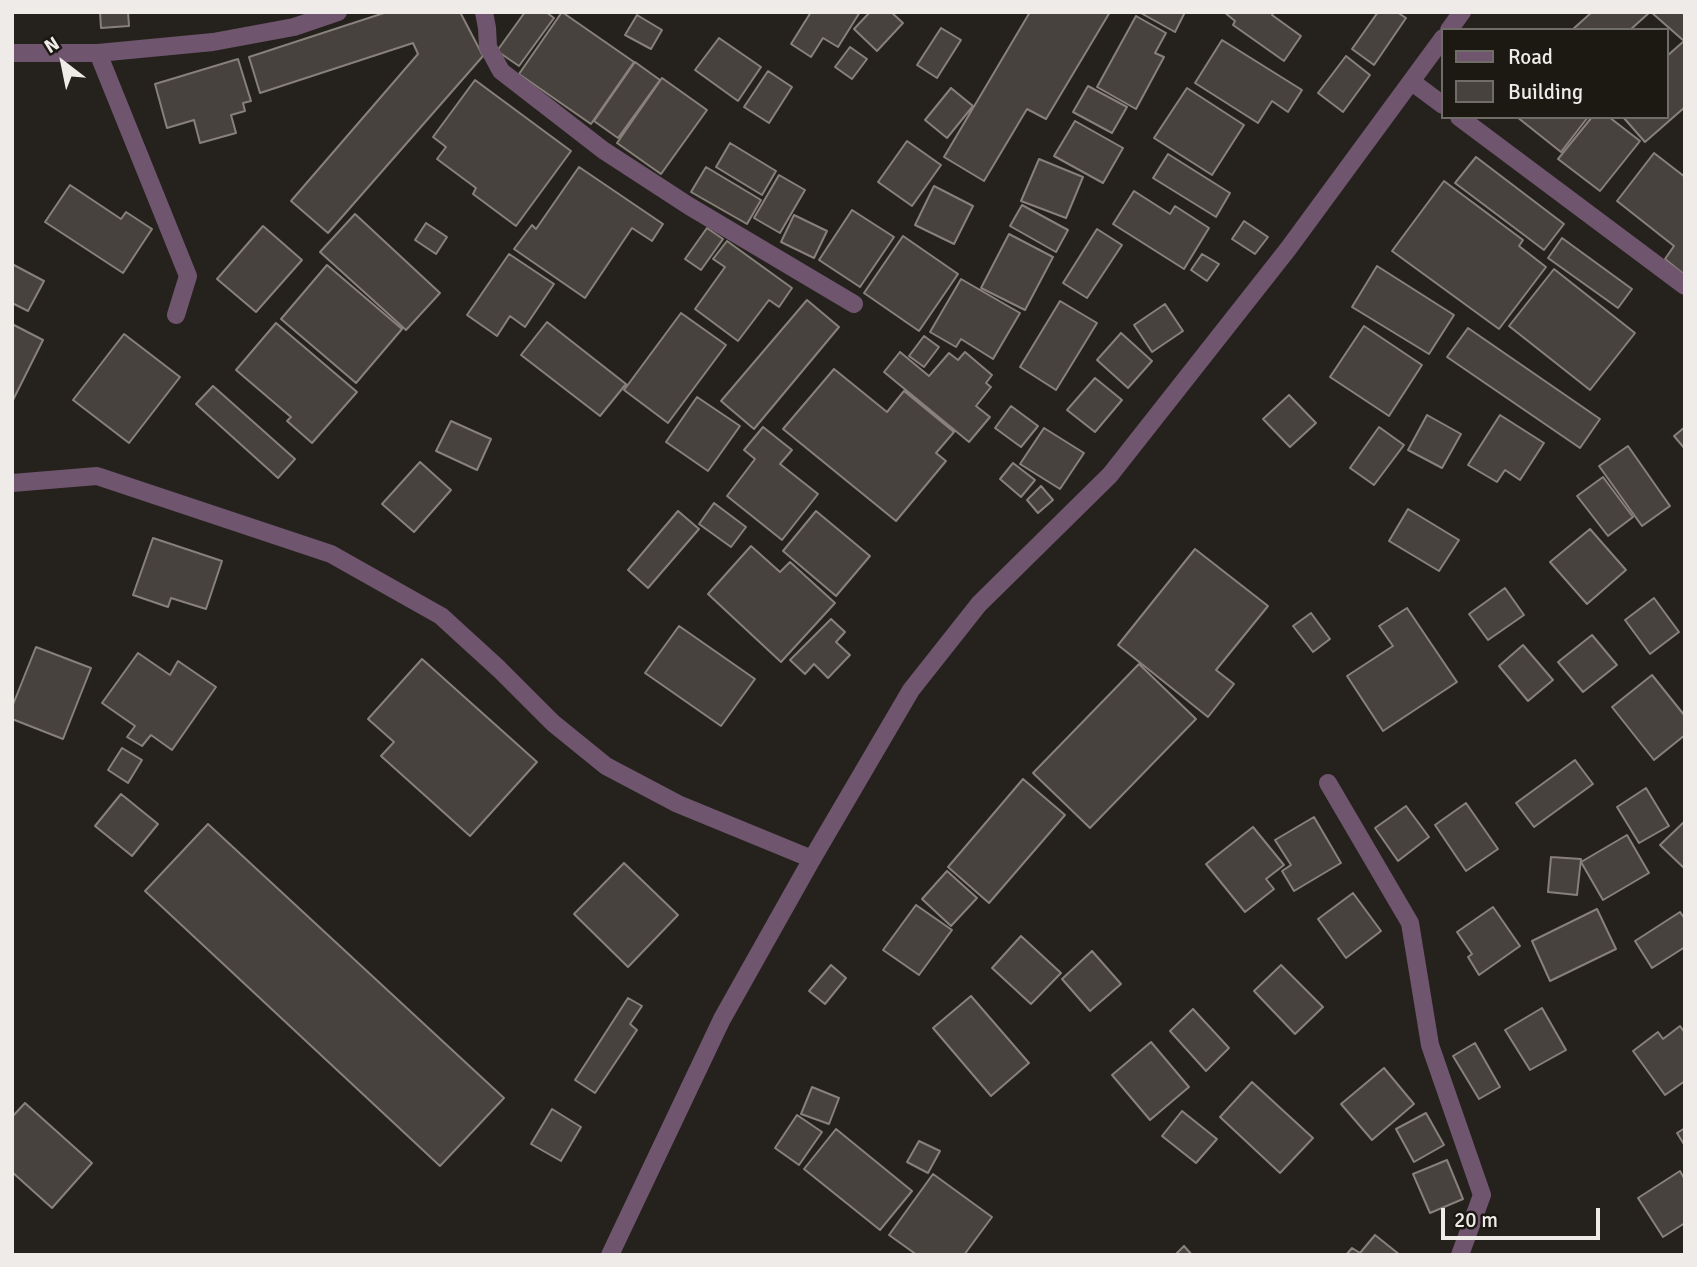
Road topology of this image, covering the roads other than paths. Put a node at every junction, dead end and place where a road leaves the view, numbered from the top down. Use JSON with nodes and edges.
{"nodes":[{"id":1,"x":338,"y":12,"type":"edge"},
{"id":2,"x":484,"y":12,"type":"edge"},
{"id":3,"x":1462,"y":12,"type":"edge"},
{"id":4,"x":1450,"y":28,"type":"edge"},
{"id":5,"x":1442,"y":39,"type":"edge"},
{"id":6,"x":12,"y":53,"type":"edge"},
{"id":7,"x":99,"y":53,"type":"junction"},
{"id":8,"x":1412,"y":82,"type":"junction"},
{"id":9,"x":1442,"y":104,"type":"edge"},
{"id":10,"x":1462,"y":119,"type":"edge"},
{"id":11,"x":1685,"y":286,"type":"edge"},
{"id":12,"x":854,"y":304,"type":"dead end"},
{"id":13,"x":176,"y":315,"type":"dead end"},
{"id":14,"x":12,"y":482,"type":"edge"},
{"id":15,"x":1328,"y":783,"type":"dead end"},
{"id":16,"x":813,"y":859,"type":"junction"},
{"id":17,"x":615,"y":1253,"type":"edge"},
{"id":18,"x":1460,"y":1255,"type":"edge"}],
"edges":[{"from":1,"to":7,"type":"street"},
{"from":2,"to":12,"type":"street"},
{"from":3,"to":4,"type":"street"},
{"from":5,"to":8,"type":"street"},
{"from":6,"to":7,"type":"street"},
{"from":7,"to":13,"type":"street"},
{"from":8,"to":9,"type":"street"},
{"from":8,"to":16,"type":"street"},
{"from":10,"to":11,"type":"street"},
{"from":14,"to":16,"type":"street"},
{"from":15,"to":18,"type":"street"},
{"from":16,"to":17,"type":"street"}]}
